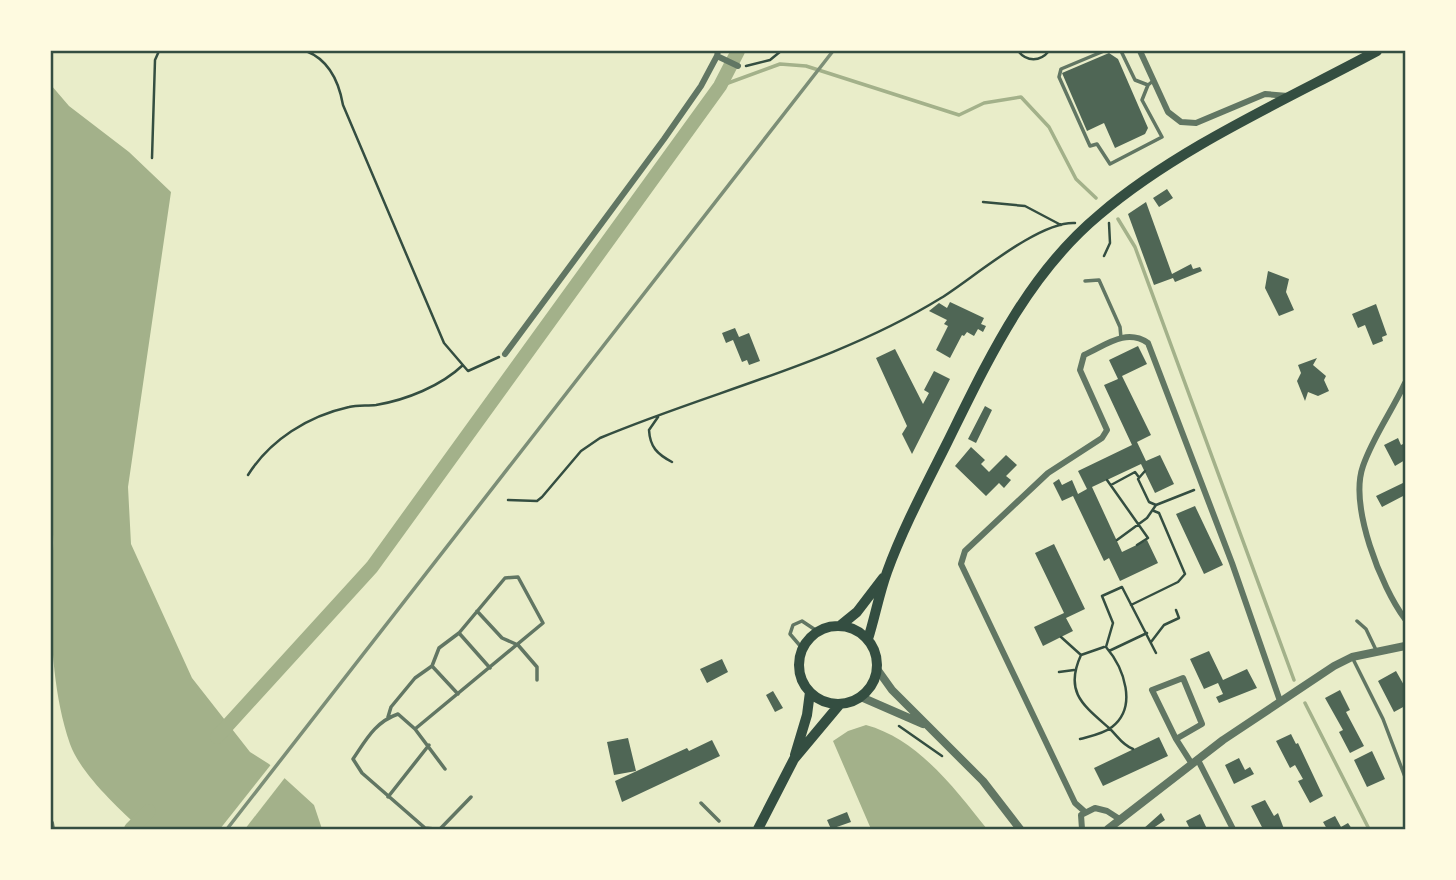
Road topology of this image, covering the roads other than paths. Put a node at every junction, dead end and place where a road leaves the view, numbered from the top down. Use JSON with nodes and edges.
{"nodes":[{"id":1,"x":1104,"y":51,"type":"edge"},
{"id":2,"x":1121,"y":51,"type":"edge"},
{"id":3,"x":1140,"y":51,"type":"edge"},
{"id":4,"x":1377,"y":51,"type":"edge"},
{"id":5,"x":719,"y":56,"type":"edge"},
{"id":6,"x":738,"y":66,"type":"road end"},
{"id":7,"x":1151,"y":83,"type":"junction"},
{"id":8,"x":1293,"y":97,"type":"junction"},
{"id":9,"x":1085,"y":281,"type":"dead end"},
{"id":10,"x":1121,"y":338,"type":"junction"},
{"id":11,"x":505,"y":354,"type":"road end"},
{"id":12,"x":1405,"y":383,"type":"edge"},
{"id":13,"x":886,"y":574,"type":"junction"},
{"id":14,"x":477,"y":611,"type":"junction"},
{"id":15,"x":1405,"y":619,"type":"edge"},
{"id":16,"x":1357,"y":621,"type":"dead end"},
{"id":17,"x":841,"y":625,"type":"junction"},
{"id":18,"x":817,"y":631,"type":"junction"},
{"id":19,"x":458,"y":633,"type":"junction"},
{"id":20,"x":868,"y":639,"type":"junction"},
{"id":21,"x":518,"y":645,"type":"junction"},
{"id":22,"x":1405,"y":646,"type":"edge"},
{"id":23,"x":802,"y":648,"type":"junction"},
{"id":24,"x":1376,"y":650,"type":"junction"},
{"id":25,"x":1352,"y":657,"type":"junction"},
{"id":26,"x":432,"y":666,"type":"junction"},
{"id":27,"x":490,"y":668,"type":"junction"},
{"id":28,"x":877,"y":669,"type":"junction"},
{"id":29,"x":537,"y":680,"type":"dead end"},
{"id":30,"x":810,"y":692,"type":"junction"},
{"id":31,"x":458,"y":694,"type":"junction"},
{"id":32,"x":860,"y":697,"type":"junction"},
{"id":33,"x":1280,"y":701,"type":"junction"},
{"id":34,"x":840,"y":704,"type":"junction"},
{"id":35,"x":388,"y":717,"type":"junction"},
{"id":36,"x":926,"y":725,"type":"junction"},
{"id":37,"x":415,"y":729,"type":"junction"},
{"id":38,"x":1176,"y":739,"type":"junction"},
{"id":39,"x":429,"y":745,"type":"junction"},
{"id":40,"x":794,"y":759,"type":"junction"},
{"id":41,"x":1195,"y":762,"type":"junction"},
{"id":42,"x":445,"y":769,"type":"dead end"},
{"id":43,"x":1405,"y":777,"type":"edge"},
{"id":44,"x":388,"y":797,"type":"junction"},
{"id":45,"x":471,"y":797,"type":"dead end"},
{"id":46,"x":701,"y":803,"type":"dead end"},
{"id":47,"x":1084,"y":811,"type":"junction"},
{"id":48,"x":1121,"y":820,"type":"junction"},
{"id":49,"x":719,"y":821,"type":"dead end"},
{"id":50,"x":51,"y":823,"type":"edge"},
{"id":51,"x":52,"y":829,"type":"edge"},
{"id":52,"x":438,"y":829,"type":"edge"},
{"id":53,"x":758,"y":829,"type":"edge"},
{"id":54,"x":1020,"y":829,"type":"edge"},
{"id":55,"x":1082,"y":829,"type":"edge"},
{"id":56,"x":1108,"y":829,"type":"edge"},
{"id":57,"x":1233,"y":829,"type":"edge"}],
"edges":[{"from":1,"to":7,"type":"lane"},
{"from":2,"to":7,"type":"lane"},
{"from":3,"to":7,"type":"street"},
{"from":4,"to":8,"type":"main road"},
{"from":5,"to":6,"type":"street"},
{"from":5,"to":11,"type":"street"},
{"from":7,"to":8,"type":"street"},
{"from":8,"to":13,"type":"main road"},
{"from":9,"to":10,"type":"lane"},
{"from":10,"to":33,"type":"street"},
{"from":10,"to":47,"type":"street"},
{"from":12,"to":15,"type":"street"},
{"from":13,"to":17,"type":"main road"},
{"from":13,"to":20,"type":"main road"},
{"from":14,"to":19,"type":"lane"},
{"from":14,"to":21,"type":"lane"},
{"from":14,"to":21,"type":"lane"},
{"from":16,"to":24,"type":"lane"},
{"from":17,"to":18,"type":"main road"},
{"from":17,"to":20,"type":"main road"},
{"from":18,"to":23,"type":"main road"},
{"from":18,"to":23,"type":"lane"},
{"from":19,"to":26,"type":"lane"},
{"from":19,"to":27,"type":"lane"},
{"from":20,"to":28,"type":"main road"},
{"from":21,"to":27,"type":"lane"},
{"from":21,"to":29,"type":"lane"},
{"from":22,"to":24,"type":"street"},
{"from":23,"to":30,"type":"main road"},
{"from":24,"to":25,"type":"street"},
{"from":25,"to":33,"type":"street"},
{"from":25,"to":43,"type":"lane"},
{"from":26,"to":31,"type":"lane"},
{"from":26,"to":35,"type":"lane"},
{"from":27,"to":31,"type":"lane"},
{"from":28,"to":32,"type":"main road"},
{"from":28,"to":36,"type":"street"},
{"from":30,"to":34,"type":"main road"},
{"from":30,"to":40,"type":"main road"},
{"from":31,"to":37,"type":"lane"},
{"from":32,"to":34,"type":"main road"},
{"from":32,"to":36,"type":"street"},
{"from":33,"to":41,"type":"street"},
{"from":34,"to":40,"type":"main road"},
{"from":35,"to":37,"type":"lane"},
{"from":35,"to":44,"type":"lane"},
{"from":36,"to":54,"type":"street"},
{"from":37,"to":39,"type":"lane"},
{"from":38,"to":38,"type":"street"},
{"from":38,"to":41,"type":"street"},
{"from":39,"to":42,"type":"lane"},
{"from":39,"to":44,"type":"lane"},
{"from":40,"to":53,"type":"main road"},
{"from":41,"to":48,"type":"street"},
{"from":41,"to":57,"type":"street"},
{"from":44,"to":52,"type":"lane"},
{"from":45,"to":52,"type":"lane"},
{"from":46,"to":49,"type":"lane"},
{"from":47,"to":48,"type":"street"},
{"from":47,"to":55,"type":"street"},
{"from":48,"to":56,"type":"street"},
{"from":50,"to":51,"type":"street"}]}
